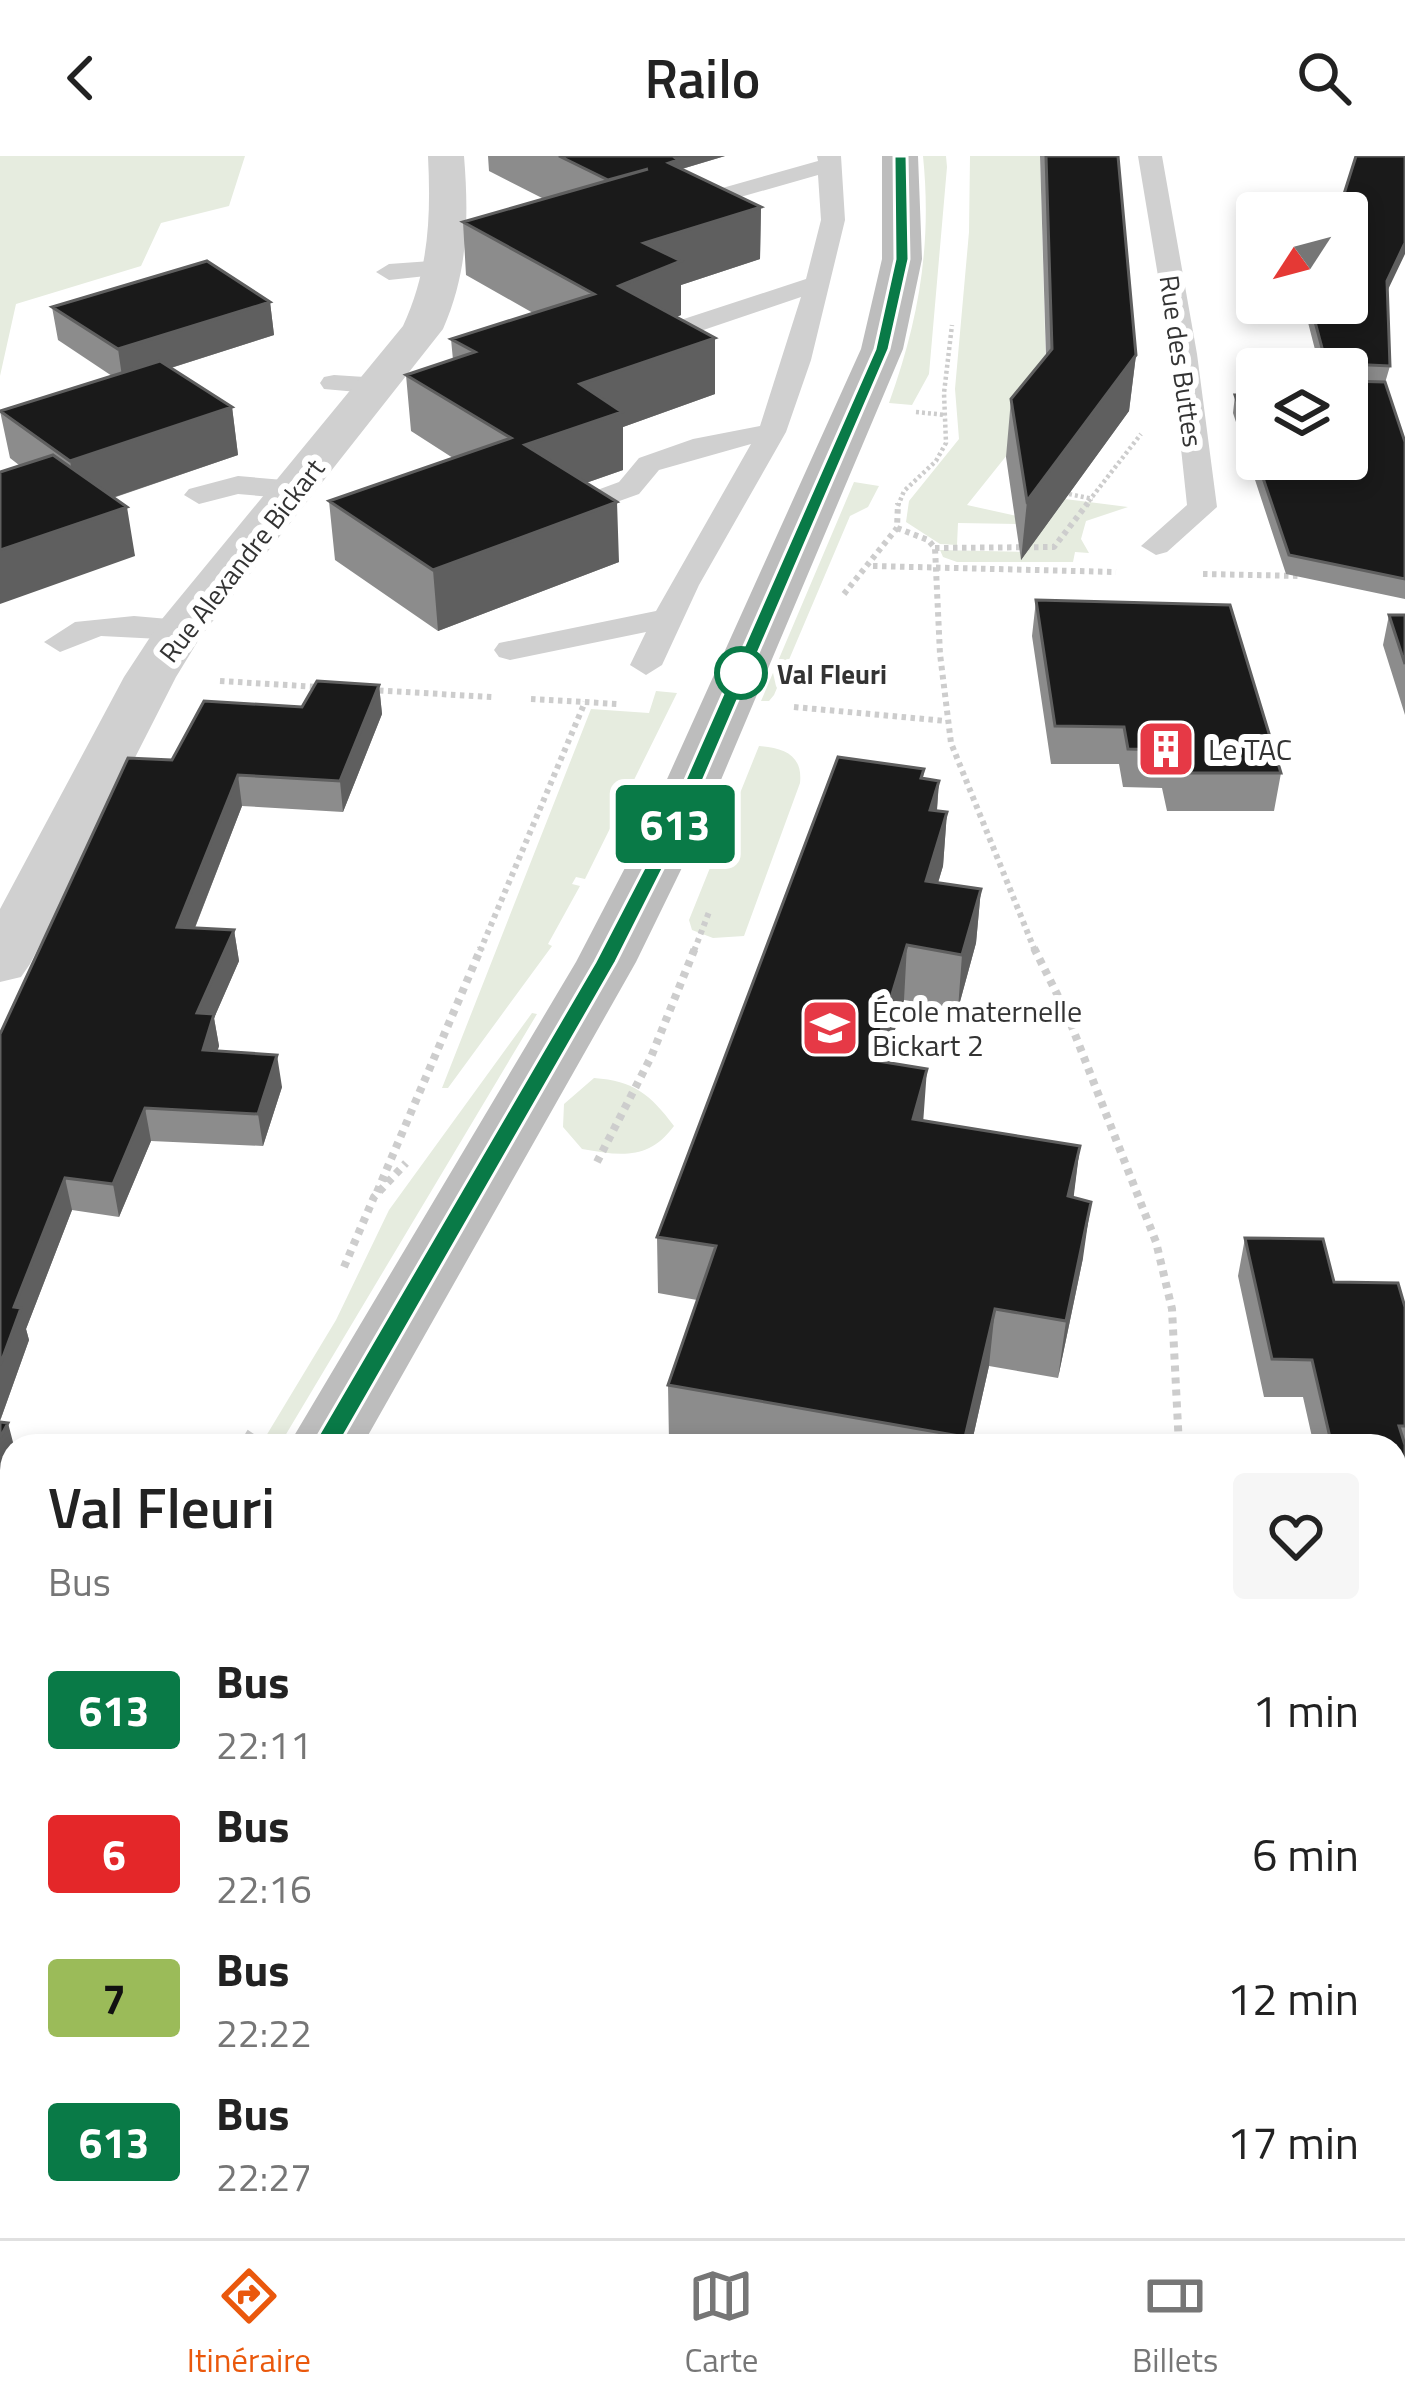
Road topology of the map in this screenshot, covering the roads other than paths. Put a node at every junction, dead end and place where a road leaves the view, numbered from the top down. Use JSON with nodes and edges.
{"nodes":[{"id":1,"x":446,"y":156,"type":"edge"},
{"id":2,"x":900,"y":156,"type":"edge"},
{"id":3,"x":1150,"y":156,"type":"edge"},
{"id":4,"x":829,"y":161,"type":"edge"},
{"id":5,"x":688,"y":205,"type":"edge"},
{"id":6,"x":445,"y":268,"type":"junction"},
{"id":7,"x":388,"y":272,"type":"dead end"},
{"id":8,"x":819,"y":283,"type":"junction"},
{"id":9,"x":650,"y":339,"type":"edge"},
{"id":10,"x":772,"y":432,"type":"junction"},
{"id":11,"x":295,"y":490,"type":"junction"},
{"id":12,"x":199,"y":495,"type":"dead end"},
{"id":13,"x":584,"y":506,"type":"edge"},
{"id":14,"x":1156,"y":546,"type":"dead end"},
{"id":15,"x":667,"y":618,"type":"junction"},
{"id":16,"x":180,"y":630,"type":"junction"},
{"id":17,"x":60,"y":642,"type":"dead end"},
{"id":18,"x":510,"y":650,"type":"dead end"},
{"id":19,"x":646,"y":665,"type":"dead end"},
{"id":20,"x":0,"y":964,"type":"edge"},
{"id":21,"x":332,"y":1434,"type":"edge"}],
"edges":[{"from":1,"to":6,"type":"street","name":"Rue Alexandre Bickart"},
{"from":2,"to":21,"type":"main road"},
{"from":3,"to":14,"type":"lane","name":"Rue des Buttes"},
{"from":4,"to":5,"type":"lane"},
{"from":4,"to":8,"type":"lane"},
{"from":6,"to":7,"type":"lane"},
{"from":6,"to":11,"type":"street","name":"Rue Alexandre Bickart"},
{"from":8,"to":9,"type":"lane"},
{"from":8,"to":10,"type":"lane"},
{"from":10,"to":13,"type":"lane"},
{"from":10,"to":15,"type":"lane"},
{"from":11,"to":12,"type":"lane"},
{"from":11,"to":16,"type":"street","name":"Rue Alexandre Bickart"},
{"from":15,"to":18,"type":"lane"},
{"from":15,"to":19,"type":"lane"},
{"from":16,"to":17,"type":"lane"},
{"from":16,"to":20,"type":"street","name":"Rue Alexandre Bickart"}]}
